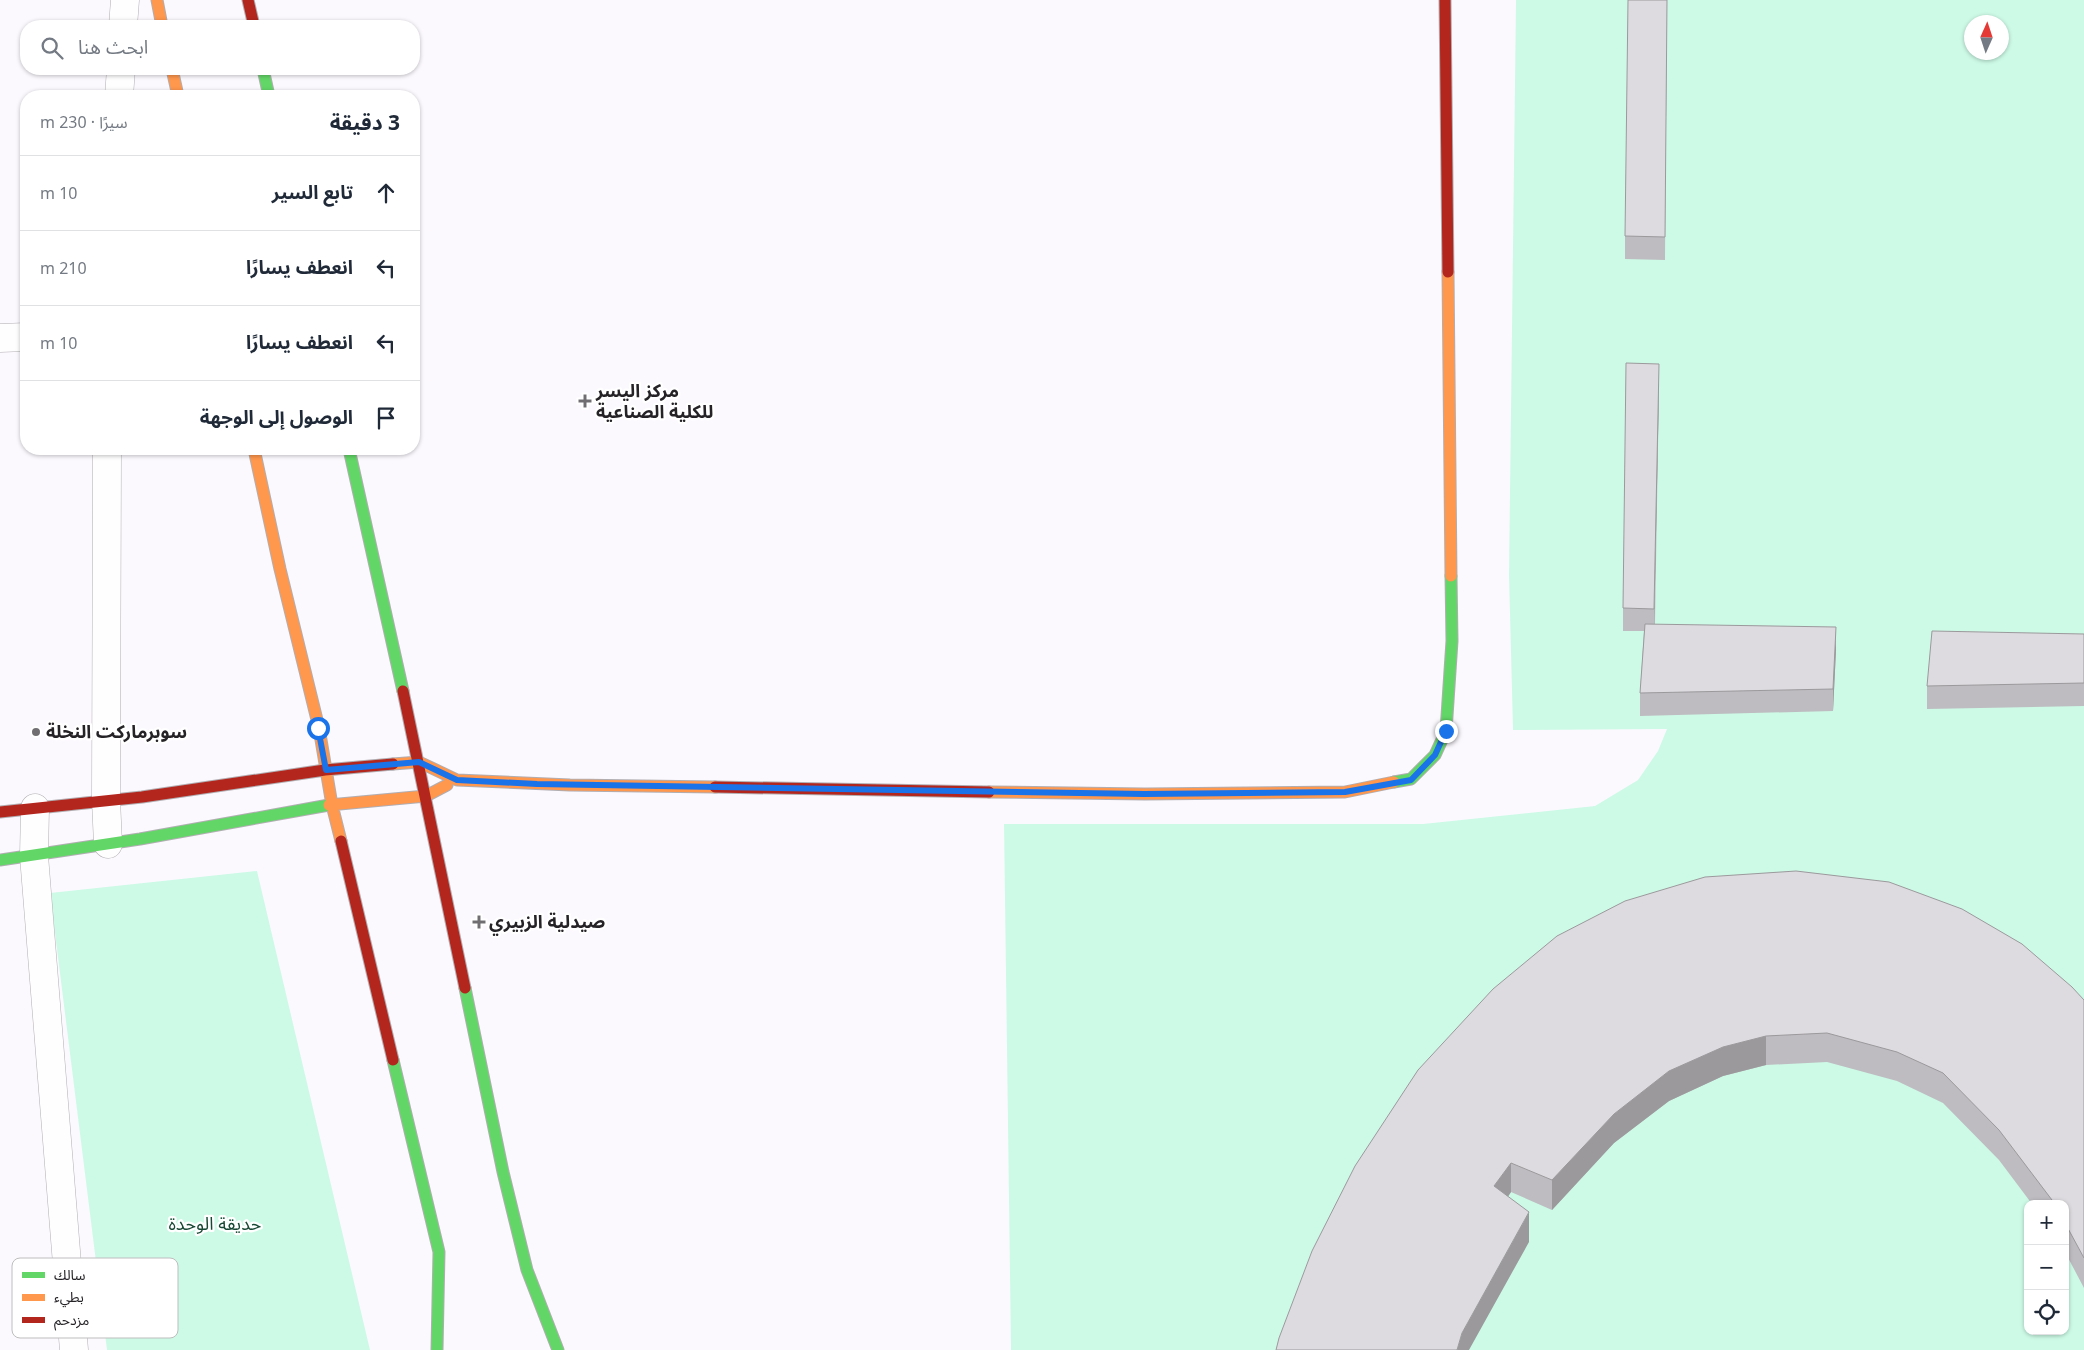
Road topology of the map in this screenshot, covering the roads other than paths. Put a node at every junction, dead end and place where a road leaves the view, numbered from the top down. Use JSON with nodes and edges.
{"nodes":[{"id":1,"x":125,"y":0,"type":"edge"},
{"id":2,"x":157,"y":0,"type":"edge"},
{"id":3,"x":248,"y":0,"type":"edge"},
{"id":4,"x":1446,"y":0,"type":"edge"},
{"id":5,"x":123,"y":20,"type":"edge"},
{"id":6,"x":161,"y":20,"type":"edge"},
{"id":7,"x":253,"y":20,"type":"edge"},
{"id":8,"x":121,"y":75,"type":"edge"},
{"id":9,"x":173,"y":75,"type":"edge"},
{"id":10,"x":265,"y":75,"type":"edge"},
{"id":11,"x":119,"y":90,"type":"edge"},
{"id":12,"x":177,"y":90,"type":"edge"},
{"id":13,"x":268,"y":90,"type":"edge"},
{"id":14,"x":20,"y":337,"type":"edge"},
{"id":15,"x":0,"y":338,"type":"edge"},
{"id":16,"x":107,"y":455,"type":"edge"},
{"id":17,"x":255,"y":455,"type":"edge"},
{"id":18,"x":350,"y":455,"type":"edge"},
{"id":19,"x":419,"y":762,"type":"junction"},
{"id":20,"x":326,"y":770,"type":"junction"},
{"id":21,"x":457,"y":780,"type":"junction"},
{"id":22,"x":426,"y":796,"type":"junction"},
{"id":23,"x":106,"y":800,"type":"junction"},
{"id":24,"x":332,"y":805,"type":"junction"},
{"id":25,"x":35,"y":808,"type":"junction"},
{"id":26,"x":0,"y":812,"type":"edge"},
{"id":27,"x":108,"y":844,"type":"junction"},
{"id":28,"x":34,"y":856,"type":"junction"},
{"id":29,"x":0,"y":860,"type":"edge"},
{"id":30,"x":67,"y":1258,"type":"edge"},
{"id":31,"x":437,"y":1350,"type":"edge"},
{"id":32,"x":558,"y":1350,"type":"edge"}],
"edges":[{"from":1,"to":5,"type":"street"},
{"from":2,"to":6,"type":"street"},
{"from":3,"to":7,"type":"street"},
{"from":4,"to":21,"type":"street"},
{"from":8,"to":11,"type":"street"},
{"from":9,"to":12,"type":"street"},
{"from":10,"to":13,"type":"street"},
{"from":14,"to":15,"type":"street"},
{"from":16,"to":23,"type":"street"},
{"from":17,"to":20,"type":"street"},
{"from":18,"to":19,"type":"street"},
{"from":19,"to":20,"type":"street"},
{"from":19,"to":21,"type":"street"},
{"from":19,"to":22,"type":"street"},
{"from":20,"to":23,"type":"street"},
{"from":20,"to":24,"type":"street"},
{"from":21,"to":22,"type":"street"},
{"from":22,"to":24,"type":"street"},
{"from":22,"to":32,"type":"street"},
{"from":23,"to":25,"type":"street"},
{"from":23,"to":27,"type":"street"},
{"from":24,"to":27,"type":"street"},
{"from":24,"to":31,"type":"street"},
{"from":25,"to":26,"type":"street"},
{"from":25,"to":28,"type":"street"},
{"from":27,"to":28,"type":"street"},
{"from":28,"to":29,"type":"street"},
{"from":28,"to":30,"type":"street"}]}
